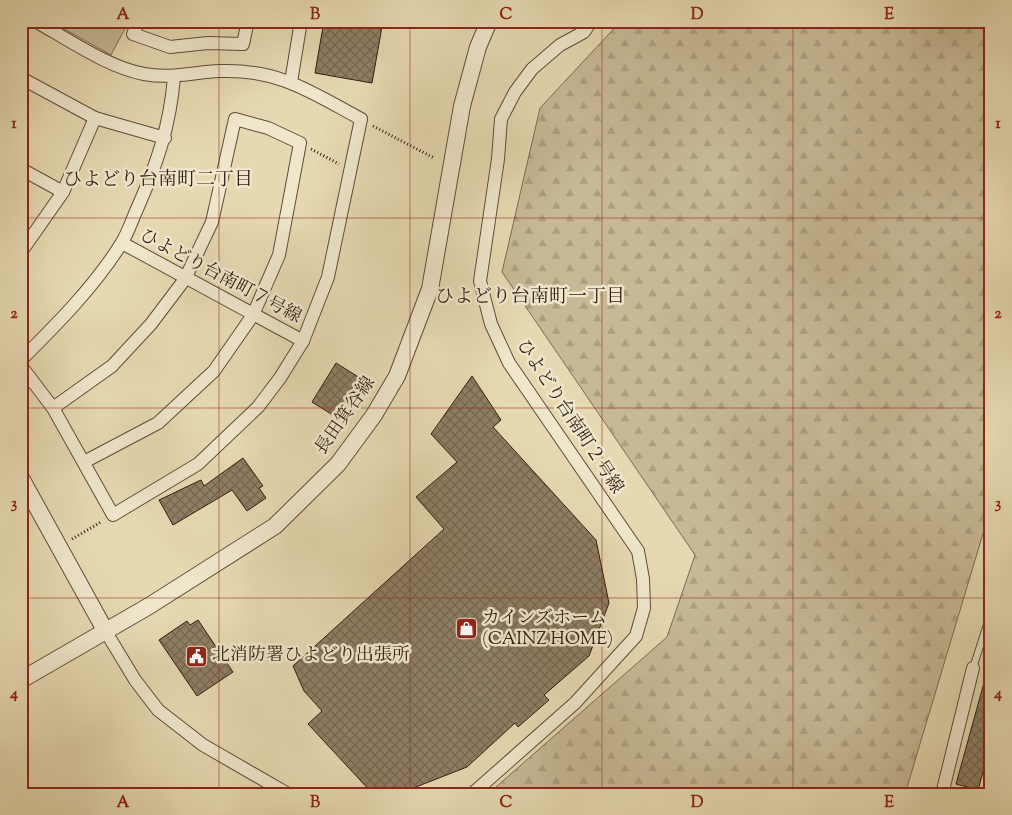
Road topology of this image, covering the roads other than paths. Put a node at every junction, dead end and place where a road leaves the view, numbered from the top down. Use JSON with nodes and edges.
{"nodes":[{"id":1,"x":34,"y":21,"type":"edge"},
{"id":2,"x":139,"y":21,"type":"edge"},
{"id":3,"x":248,"y":21,"type":"edge"},
{"id":4,"x":301,"y":21,"type":"edge"},
{"id":5,"x":489,"y":21,"type":"edge"},
{"id":6,"x":591,"y":21,"type":"edge"},
{"id":7,"x":174,"y":77,"type":"junction"},
{"id":8,"x":21,"y":78,"type":"edge"},
{"id":9,"x":292,"y":82,"type":"junction"},
{"id":10,"x":95,"y":118,"type":"junction"},
{"id":11,"x":165,"y":138,"type":"junction"},
{"id":12,"x":21,"y":169,"type":"edge"},
{"id":13,"x":64,"y":192,"type":"junction"},
{"id":14,"x":122,"y":244,"type":"junction"},
{"id":15,"x":21,"y":252,"type":"edge"},
{"id":16,"x":185,"y":279,"type":"junction"},
{"id":17,"x":253,"y":316,"type":"junction"},
{"id":18,"x":303,"y":341,"type":"junction"},
{"id":19,"x":21,"y":360,"type":"edge"},
{"id":20,"x":21,"y":366,"type":"edge"},
{"id":21,"x":53,"y":408,"type":"junction"},
{"id":22,"x":84,"y":462,"type":"junction"},
{"id":23,"x":21,"y":478,"type":"edge"},
{"id":24,"x":991,"y":612,"type":"edge"},
{"id":25,"x":106,"y":632,"type":"junction"},
{"id":26,"x":973,"y":668,"type":"joint"},
{"id":27,"x":21,"y":680,"type":"edge"},
{"id":28,"x":288,"y":794,"type":"edge"},
{"id":29,"x":472,"y":794,"type":"edge"},
{"id":30,"x":942,"y":794,"type":"edge"}],
"edges":[{"from":1,"to":7,"type":"street"},
{"from":2,"to":3,"type":"street"},
{"from":4,"to":9,"type":"street"},
{"from":5,"to":25,"type":"street","name":"長田箕谷線"},
{"from":6,"to":29,"type":"street","name":"ひよどり台南町２号線"},
{"from":7,"to":9,"type":"street"},
{"from":7,"to":11,"type":"street"},
{"from":8,"to":10,"type":"street"},
{"from":9,"to":18,"type":"street"},
{"from":10,"to":11,"type":"street"},
{"from":10,"to":13,"type":"street"},
{"from":11,"to":14,"type":"street"},
{"from":12,"to":13,"type":"street"},
{"from":13,"to":15,"type":"street"},
{"from":14,"to":16,"type":"street","name":"ひよどり台南町７号線"},
{"from":14,"to":19,"type":"street"},
{"from":16,"to":17,"type":"street","name":"ひよどり台南町７号線"},
{"from":16,"to":17,"type":"street"},
{"from":16,"to":21,"type":"street"},
{"from":17,"to":18,"type":"street","name":"ひよどり台南町７号線"},
{"from":17,"to":22,"type":"street"},
{"from":18,"to":22,"type":"street"},
{"from":20,"to":21,"type":"street"},
{"from":21,"to":22,"type":"street"},
{"from":23,"to":25,"type":"street"},
{"from":24,"to":26,"type":"lane"},
{"from":25,"to":27,"type":"street","name":"長田箕谷線"},
{"from":25,"to":28,"type":"street"},
{"from":26,"to":30,"type":"street"}]}
